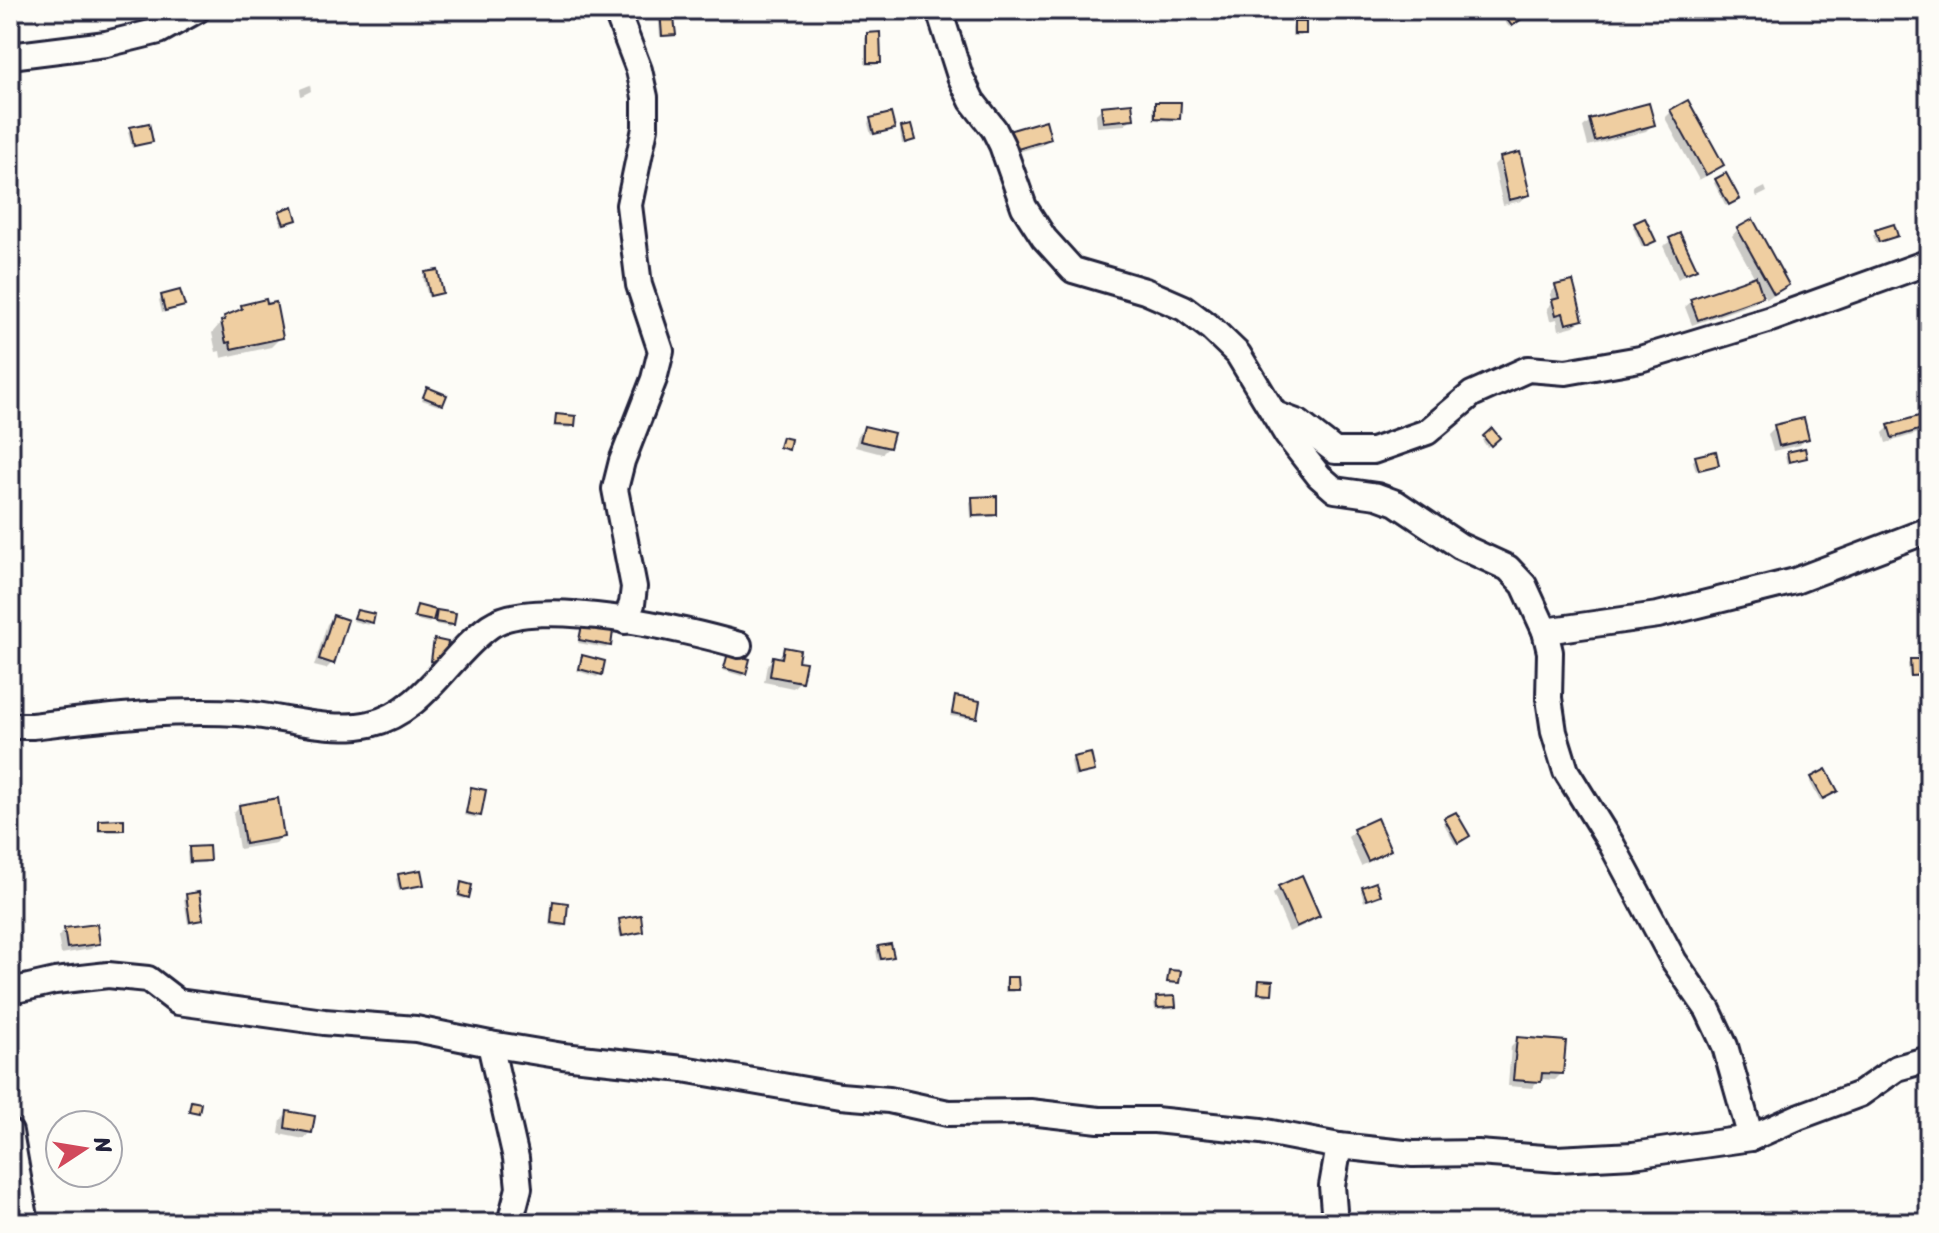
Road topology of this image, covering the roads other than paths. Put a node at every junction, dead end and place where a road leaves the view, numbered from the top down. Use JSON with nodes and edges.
{"nodes":[{"id":1,"x":197,"y":10,"type":"edge"},
{"id":2,"x":616,"y":10,"type":"edge"},
{"id":3,"x":939,"y":10,"type":"edge"},
{"id":4,"x":10,"y":56,"type":"edge"},
{"id":5,"x":1929,"y":262,"type":"edge"},
{"id":6,"x":1275,"y":414,"type":"junction"},
{"id":7,"x":1929,"y":530,"type":"edge"},
{"id":8,"x":625,"y":621,"type":"junction"},
{"id":9,"x":1545,"y":631,"type":"junction"},
{"id":10,"x":739,"y":645,"type":"dead end"},
{"id":11,"x":10,"y":726,"type":"edge"},
{"id":12,"x":10,"y":988,"type":"edge"},
{"id":13,"x":490,"y":1044,"type":"junction"},
{"id":14,"x":1929,"y":1059,"type":"edge"},
{"id":15,"x":10,"y":1132,"type":"edge"},
{"id":16,"x":1751,"y":1138,"type":"junction"},
{"id":17,"x":1339,"y":1146,"type":"junction"},
{"id":18,"x":26,"y":1223,"type":"edge"},
{"id":19,"x":510,"y":1223,"type":"edge"},
{"id":20,"x":1335,"y":1223,"type":"edge"}],
"edges":[{"from":1,"to":4,"type":"street"},
{"from":2,"to":8,"type":"street"},
{"from":3,"to":6,"type":"street"},
{"from":5,"to":6,"type":"street"},
{"from":6,"to":9,"type":"street"},
{"from":7,"to":9,"type":"street"},
{"from":8,"to":10,"type":"street"},
{"from":8,"to":11,"type":"street"},
{"from":9,"to":16,"type":"street"},
{"from":12,"to":13,"type":"street"},
{"from":13,"to":17,"type":"street"},
{"from":13,"to":19,"type":"street"},
{"from":14,"to":16,"type":"street"},
{"from":15,"to":18,"type":"street"},
{"from":16,"to":17,"type":"street"},
{"from":17,"to":20,"type":"street"}]}
